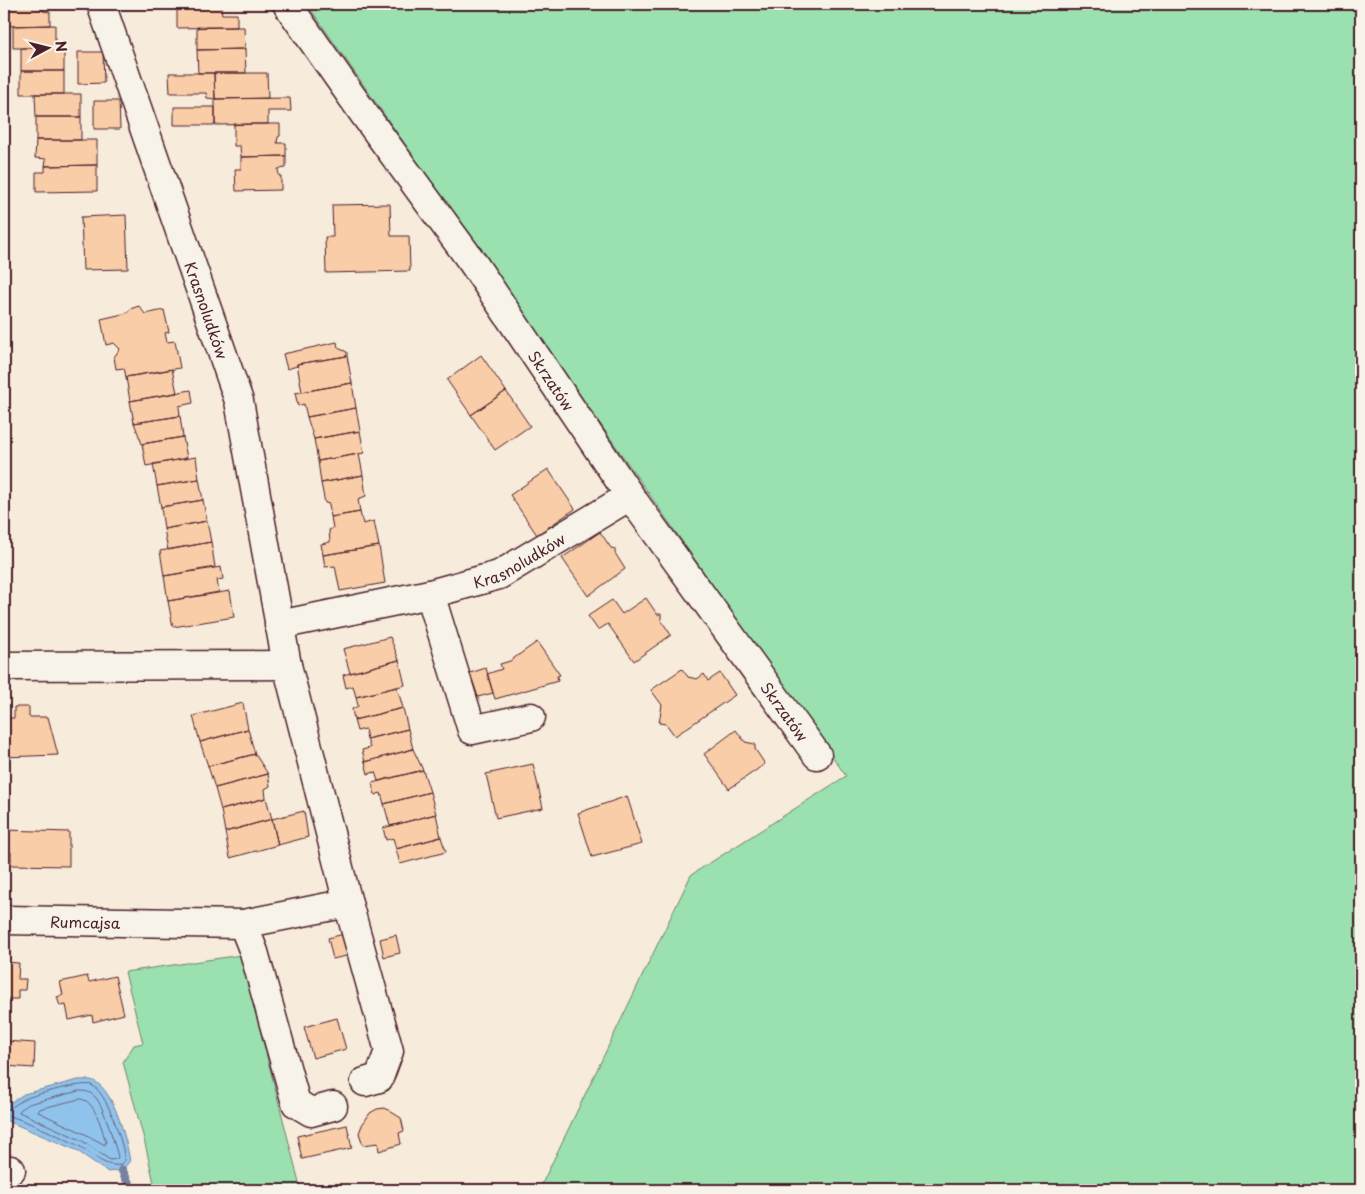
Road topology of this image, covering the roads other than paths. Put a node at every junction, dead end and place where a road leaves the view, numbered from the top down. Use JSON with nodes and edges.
{"nodes":[{"id":1,"x":101,"y":4,"type":"edge"},
{"id":2,"x":287,"y":4,"type":"edge"},
{"id":3,"x":630,"y":496,"type":"junction"},
{"id":4,"x":430,"y":594,"type":"junction"},
{"id":5,"x":279,"y":625,"type":"junction"},
{"id":6,"x":287,"y":665,"type":"junction"},
{"id":7,"x":4,"y":666,"type":"edge"},
{"id":8,"x":531,"y":717,"type":"dead end"},
{"id":9,"x":817,"y":755,"type":"dead end"},
{"id":10,"x":348,"y":903,"type":"junction"},
{"id":11,"x":4,"y":920,"type":"edge"},
{"id":12,"x":243,"y":924,"type":"junction"},
{"id":13,"x":365,"y":1082,"type":"dead end"},
{"id":14,"x":333,"y":1106,"type":"dead end"}],
"edges":[{"from":1,"to":5,"type":"street","name":"Krasnoludków"},
{"from":2,"to":3,"type":"street","name":"Skrzatów"},
{"from":3,"to":4,"type":"street","name":"Krasnoludków"},
{"from":3,"to":9,"type":"street","name":"Skrzatów"},
{"from":4,"to":5,"type":"street","name":"Krasnoludków"},
{"from":4,"to":8,"type":"street"},
{"from":5,"to":6,"type":"street","name":"Krasnoludków"},
{"from":6,"to":7,"type":"street"},
{"from":6,"to":10,"type":"street","name":"Krasnoludków"},
{"from":10,"to":12,"type":"street","name":"Rumcajsa"},
{"from":10,"to":13,"type":"street","name":"Krasnoludków"},
{"from":11,"to":12,"type":"street","name":"Rumcajsa"},
{"from":12,"to":14,"type":"street"}]}
